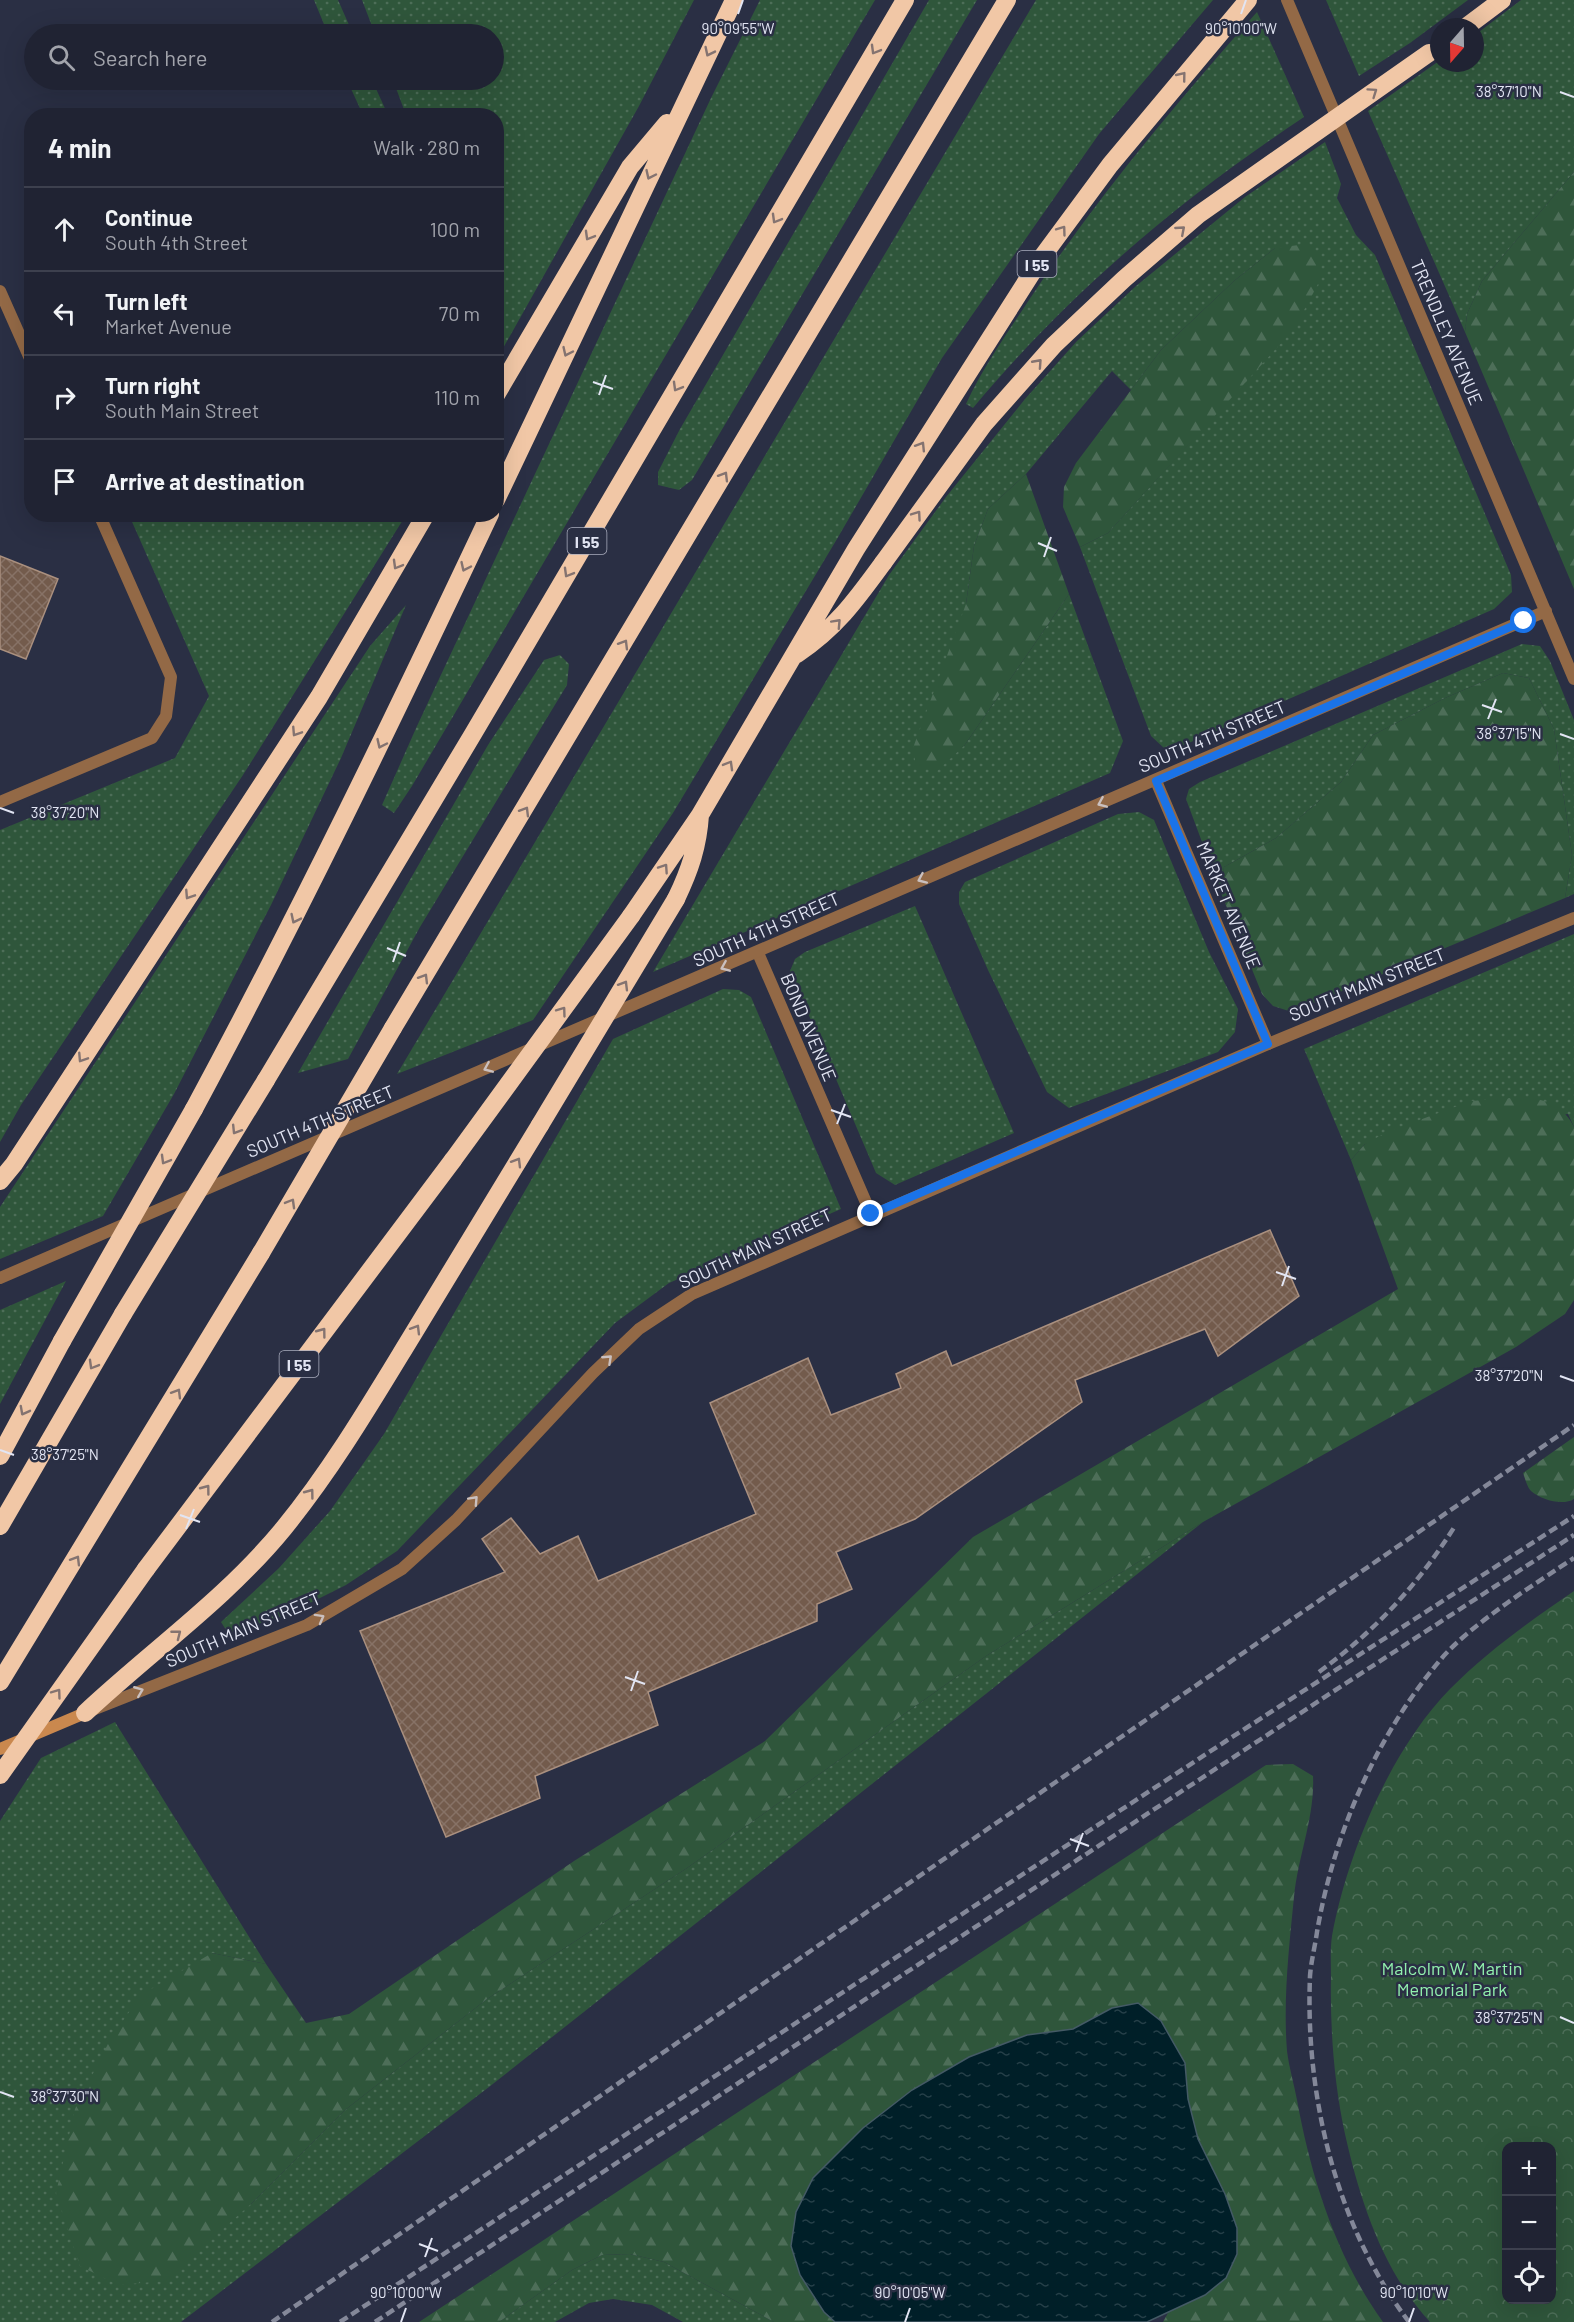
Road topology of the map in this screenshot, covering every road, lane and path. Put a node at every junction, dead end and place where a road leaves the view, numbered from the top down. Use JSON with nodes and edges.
{"nodes":[{"id":1,"x":734,"y":0,"type":"edge"},
{"id":2,"x":905,"y":0,"type":"edge"},
{"id":3,"x":1007,"y":0,"type":"edge"},
{"id":4,"x":1248,"y":0,"type":"edge"},
{"id":5,"x":1287,"y":0,"type":"edge"},
{"id":6,"x":1502,"y":0,"type":"edge"},
{"id":7,"x":1478,"y":18,"type":"edge"},
{"id":8,"x":1430,"y":52,"type":"edge"},
{"id":9,"x":684,"y":104,"type":"junction"},
{"id":10,"x":0,"y":291,"type":"edge"},
{"id":11,"x":24,"y":345,"type":"edge"},
{"id":12,"x":504,"y":381,"type":"edge"},
{"id":13,"x":504,"y":483,"type":"edge"},
{"id":14,"x":103,"y":522,"type":"edge"},
{"id":15,"x":421,"y":522,"type":"edge"},
{"id":16,"x":486,"y":522,"type":"edge"},
{"id":17,"x":1545,"y":611,"type":"junction"},
{"id":18,"x":791,"y":658,"type":"junction"},
{"id":19,"x":1574,"y":679,"type":"edge"},
{"id":20,"x":1156,"y":781,"type":"junction"},
{"id":21,"x":0,"y":802,"type":"edge"},
{"id":22,"x":700,"y":815,"type":"junction"},
{"id":23,"x":1574,"y":918,"type":"edge"},
{"id":24,"x":758,"y":953,"type":"junction"},
{"id":25,"x":1268,"y":1044,"type":"junction"},
{"id":26,"x":0,"y":1181,"type":"edge"},
{"id":27,"x":871,"y":1214,"type":"junction"},
{"id":28,"x":0,"y":1278,"type":"edge"},
{"id":29,"x":0,"y":1456,"type":"edge"},
{"id":30,"x":0,"y":1526,"type":"edge"},
{"id":31,"x":0,"y":1682,"type":"edge"},
{"id":32,"x":85,"y":1713,"type":"junction"},
{"id":33,"x":0,"y":1749,"type":"edge"},
{"id":34,"x":0,"y":1775,"type":"edge"}],
"edges":[{"from":1,"to":9,"type":"highway","one_way":true},
{"from":2,"to":30,"type":"highway","number":"I 55","one_way":true,"bridge":true},
{"from":31,"to":3,"type":"highway","one_way":true,"bridge":true},
{"from":18,"to":4,"type":"highway","number":"I 55","one_way":true},
{"from":5,"to":17,"type":"street","name":"TRENDLEY AVENUE"},
{"from":6,"to":7,"type":"highway"},
{"from":18,"to":8,"type":"highway","one_way":true,"bridge":true},
{"from":9,"to":12,"type":"highway","one_way":true},
{"from":9,"to":13,"type":"highway","one_way":true},
{"from":10,"to":11,"type":"street"},
{"from":14,"to":21,"type":"street"},
{"from":15,"to":26,"type":"highway","one_way":true},
{"from":16,"to":29,"type":"highway","one_way":true,"bridge":true},
{"from":17,"to":19,"type":"street","name":"TRENDLEY AVENUE"},
{"from":17,"to":20,"type":"street","name":"SOUTH 4TH STREET"},
{"from":22,"to":18,"type":"highway","number":"I 55","one_way":true},
{"from":20,"to":24,"type":"street","name":"SOUTH 4TH STREET","one_way":true},
{"from":20,"to":25,"type":"street","name":"MARKET AVENUE"},
{"from":32,"to":22,"type":"highway","one_way":true,"bridge":true},
{"from":34,"to":22,"type":"highway","number":"I 55","one_way":true,"bridge":true},
{"from":23,"to":25,"type":"street","name":"SOUTH MAIN STREET"},
{"from":24,"to":27,"type":"street","name":"BOND AVENUE"},
{"from":24,"to":28,"type":"street","name":"SOUTH 4TH STREET","one_way":true},
{"from":25,"to":27,"type":"street","name":"SOUTH MAIN STREET"},
{"from":32,"to":27,"type":"street","name":"SOUTH MAIN STREET","one_way":true},
{"from":32,"to":33,"type":"main road","name":"SOUTH MAIN STREET"}]}
